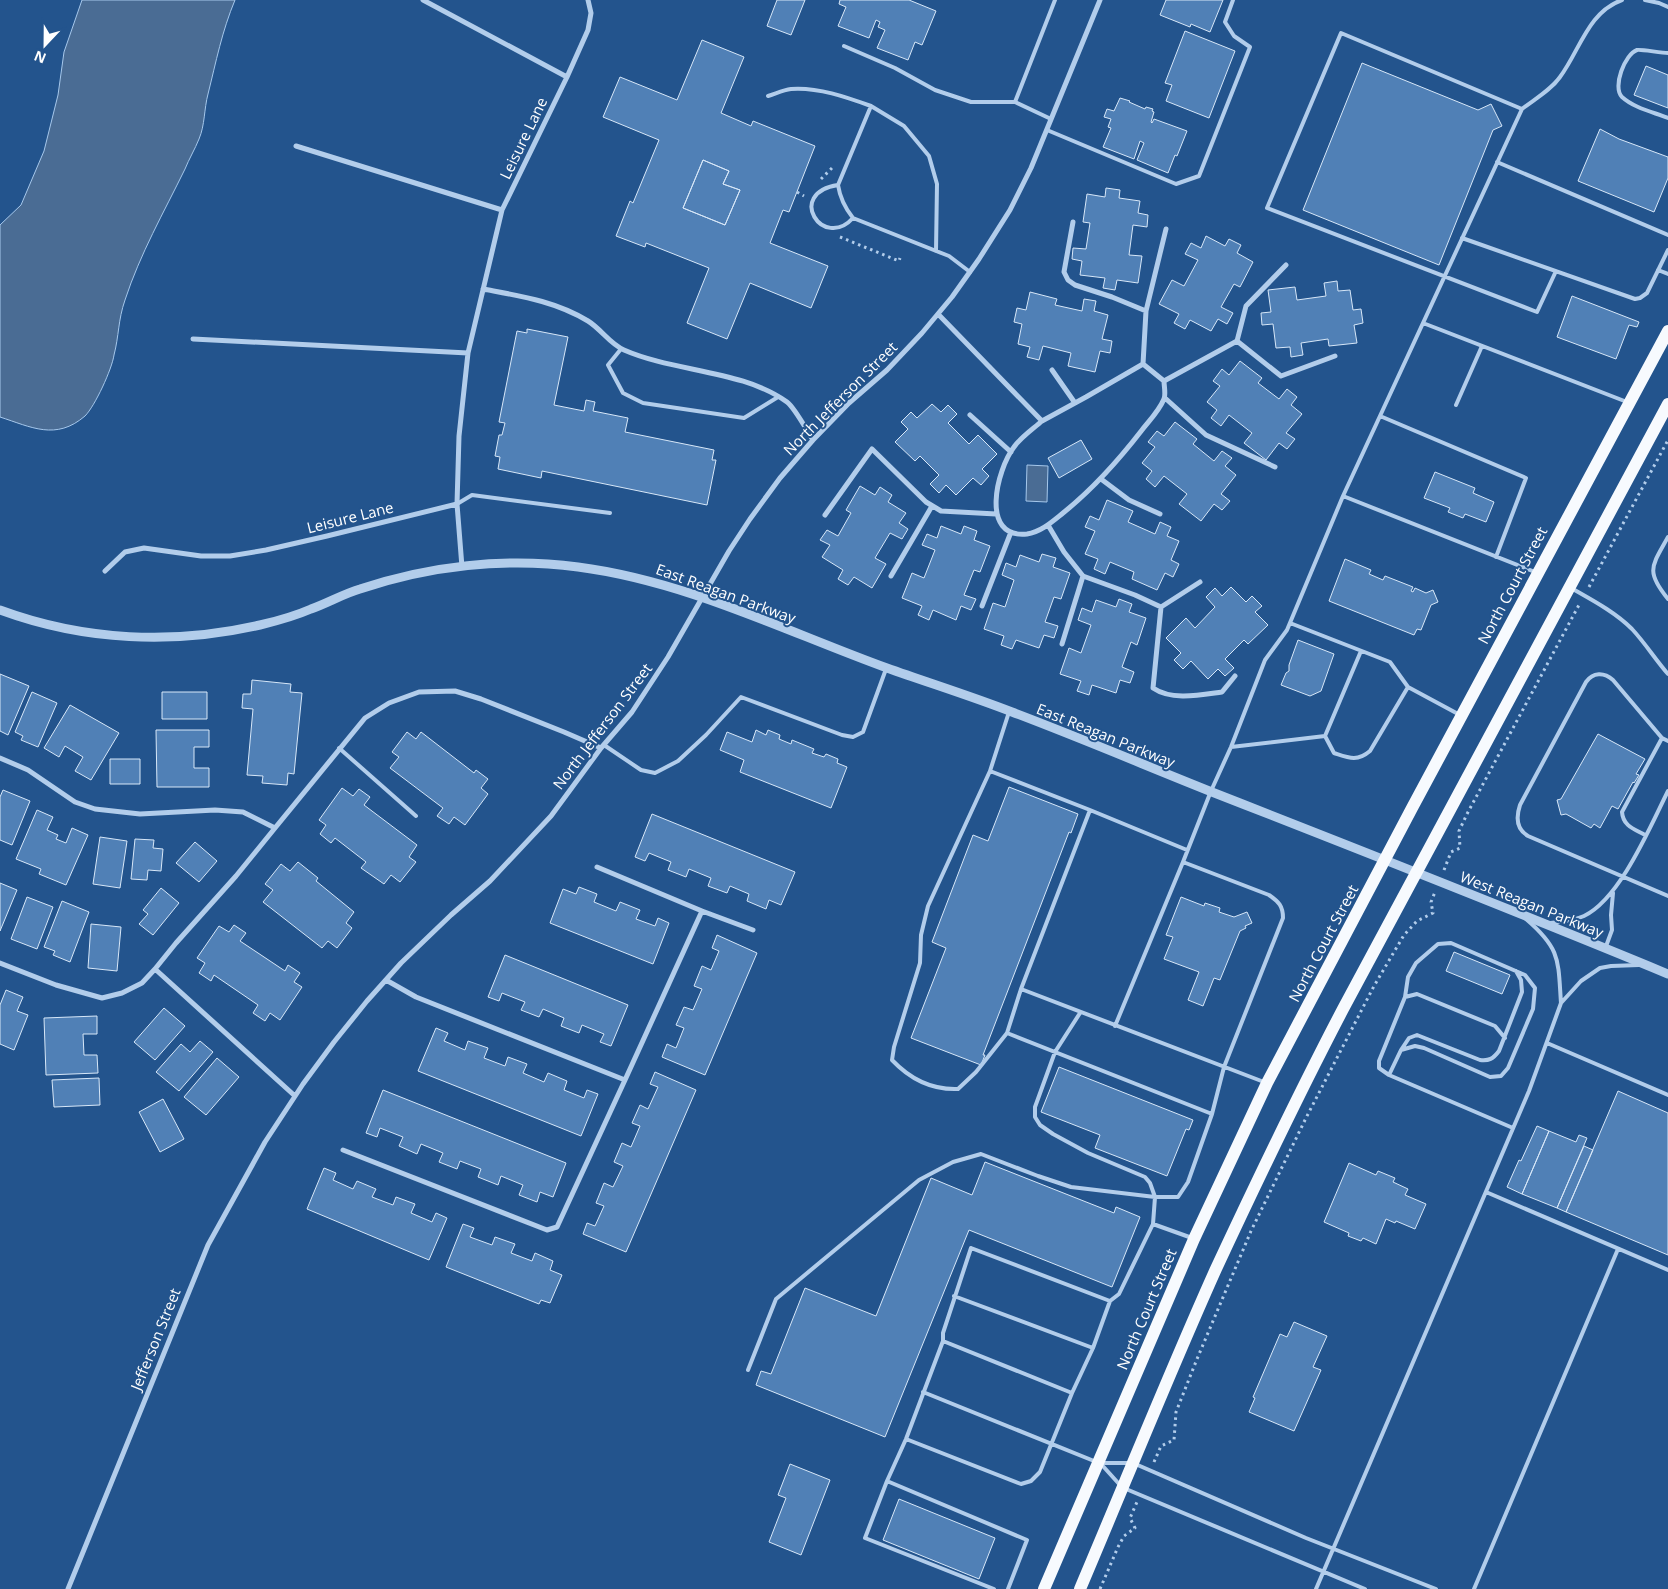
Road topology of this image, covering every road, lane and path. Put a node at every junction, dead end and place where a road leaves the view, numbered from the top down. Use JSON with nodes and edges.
{"nodes":[{"id":1,"x":423,"y":0,"type":"edge"},
{"id":2,"x":588,"y":0,"type":"edge"},
{"id":3,"x":1055,"y":0,"type":"edge"},
{"id":4,"x":1100,"y":0,"type":"edge"},
{"id":5,"x":1233,"y":0,"type":"edge"},
{"id":6,"x":1622,"y":0,"type":"edge"},
{"id":7,"x":1645,"y":0,"type":"edge"},
{"id":8,"x":1660,"y":2,"type":"edge"},
{"id":9,"x":1668,"y":7,"type":"edge"},
{"id":10,"x":844,"y":46,"type":"dead end"},
{"id":11,"x":1668,"y":53,"type":"edge"},
{"id":12,"x":567,"y":77,"type":"junction"},
{"id":13,"x":768,"y":96,"type":"dead end"},
{"id":14,"x":1015,"y":102,"type":"junction"},
{"id":15,"x":871,"y":106,"type":"junction"},
{"id":16,"x":1522,"y":109,"type":"junction"},
{"id":17,"x":1668,"y":118,"type":"edge"},
{"id":18,"x":1051,"y":119,"type":"junction"},
{"id":19,"x":1046,"y":130,"type":"junction"},
{"id":20,"x":296,"y":146,"type":"dead end"},
{"id":21,"x":1497,"y":162,"type":"junction"},
{"id":22,"x":838,"y":185,"type":"junction"},
{"id":23,"x":797,"y":192,"type":"dead end"},
{"id":24,"x":805,"y":196,"type":"dead end"},
{"id":25,"x":502,"y":210,"type":"junction"},
{"id":26,"x":853,"y":218,"type":"junction"},
{"id":27,"x":1073,"y":222,"type":"dead end"},
{"id":28,"x":1166,"y":229,"type":"dead end"},
{"id":29,"x":1668,"y":235,"type":"edge"},
{"id":30,"x":1462,"y":238,"type":"junction"},
{"id":31,"x":1668,"y":250,"type":"edge"},
{"id":32,"x":936,"y":251,"type":"junction"},
{"id":33,"x":1286,"y":265,"type":"dead end"},
{"id":34,"x":1556,"y":270,"type":"junction"},
{"id":35,"x":1658,"y":270,"type":"junction"},
{"id":36,"x":970,"y":272,"type":"junction"},
{"id":37,"x":1668,"y":274,"type":"edge"},
{"id":38,"x":1444,"y":277,"type":"junction"},
{"id":39,"x":483,"y":289,"type":"junction"},
{"id":40,"x":1146,"y":311,"type":"junction"},
{"id":41,"x":938,"y":314,"type":"junction"},
{"id":42,"x":1423,"y":323,"type":"junction"},
{"id":43,"x":1668,"y":331,"type":"edge"},
{"id":44,"x":193,"y":339,"type":"dead end"},
{"id":45,"x":1237,"y":340,"type":"junction"},
{"id":46,"x":1482,"y":346,"type":"junction"},
{"id":47,"x":621,"y":349,"type":"junction"},
{"id":48,"x":468,"y":353,"type":"junction"},
{"id":49,"x":1335,"y":356,"type":"dead end"},
{"id":50,"x":1143,"y":364,"type":"junction"},
{"id":51,"x":1052,"y":370,"type":"dead end"},
{"id":52,"x":1164,"y":381,"type":"junction"},
{"id":53,"x":778,"y":397,"type":"junction"},
{"id":54,"x":1165,"y":398,"type":"junction"},
{"id":55,"x":1075,"y":403,"type":"junction"},
{"id":56,"x":1629,"y":403,"type":"junction"},
{"id":57,"x":1456,"y":405,"type":"dead end"},
{"id":58,"x":1667,"y":408,"type":"edge"},
{"id":59,"x":970,"y":415,"type":"dead end"},
{"id":60,"x":1380,"y":416,"type":"junction"},
{"id":61,"x":1042,"y":421,"type":"junction"},
{"id":62,"x":813,"y":440,"type":"junction"},
{"id":63,"x":1668,"y":440,"type":"edge"},
{"id":64,"x":1011,"y":452,"type":"junction"},
{"id":65,"x":1275,"y":467,"type":"dead end"},
{"id":66,"x":1101,"y":479,"type":"junction"},
{"id":67,"x":1343,"y":496,"type":"junction"},
{"id":68,"x":458,"y":504,"type":"junction"},
{"id":69,"x":932,"y":506,"type":"junction"},
{"id":70,"x":610,"y":513,"type":"dead end"},
{"id":71,"x":996,"y":514,"type":"junction"},
{"id":72,"x":1160,"y":514,"type":"dead end"},
{"id":73,"x":825,"y":515,"type":"dead end"},
{"id":74,"x":1048,"y":525,"type":"junction"},
{"id":75,"x":1011,"y":532,"type":"junction"},
{"id":76,"x":1668,"y":537,"type":"edge"},
{"id":77,"x":1496,"y":557,"type":"junction"},
{"id":78,"x":462,"y":567,"type":"junction"},
{"id":79,"x":105,"y":571,"type":"dead end"},
{"id":80,"x":1537,"y":573,"type":"junction"},
{"id":81,"x":891,"y":576,"type":"dead end"},
{"id":82,"x":1083,"y":576,"type":"junction"},
{"id":83,"x":1200,"y":582,"type":"dead end"},
{"id":84,"x":1569,"y":586,"type":"junction"},
{"id":85,"x":1584,"y":595,"type":"junction"},
{"id":86,"x":703,"y":597,"type":"junction"},
{"id":87,"x":1668,"y":599,"type":"edge"},
{"id":88,"x":982,"y":606,"type":"dead end"},
{"id":89,"x":1161,"y":607,"type":"junction"},
{"id":90,"x":0,"y":610,"type":"edge"},
{"id":91,"x":1290,"y":623,"type":"junction"},
{"id":92,"x":1062,"y":644,"type":"dead end"},
{"id":93,"x":1362,"y":651,"type":"junction"},
{"id":94,"x":886,"y":668,"type":"junction"},
{"id":95,"x":1668,"y":674,"type":"edge"},
{"id":96,"x":1235,"y":676,"type":"dead end"},
{"id":97,"x":1408,"y":687,"type":"junction"},
{"id":98,"x":1010,"y":711,"type":"junction"},
{"id":99,"x":1462,"y":716,"type":"junction"},
{"id":100,"x":1325,"y":736,"type":"junction"},
{"id":101,"x":1662,"y":738,"type":"junction"},
{"id":102,"x":1668,"y":741,"type":"edge"},
{"id":103,"x":602,"y":747,"type":"junction"},
{"id":104,"x":1232,"y":747,"type":"junction"},
{"id":105,"x":339,"y":748,"type":"junction"},
{"id":106,"x":0,"y":758,"type":"edge"},
{"id":107,"x":990,"y":771,"type":"junction"},
{"id":108,"x":1211,"y":791,"type":"junction"},
{"id":109,"x":1668,"y":791,"type":"edge"},
{"id":110,"x":1090,"y":810,"type":"junction"},
{"id":111,"x":416,"y":816,"type":"dead end"},
{"id":112,"x":275,"y":828,"type":"junction"},
{"id":113,"x":1646,"y":835,"type":"junction"},
{"id":114,"x":1188,"y":850,"type":"junction"},
{"id":115,"x":1451,"y":852,"type":"dead end"},
{"id":116,"x":1385,"y":860,"type":"junction"},
{"id":117,"x":1183,"y":862,"type":"junction"},
{"id":118,"x":597,"y":867,"type":"dead end"},
{"id":119,"x":1416,"y":873,"type":"junction"},
{"id":120,"x":1623,"y":878,"type":"junction"},
{"id":121,"x":1612,"y":892,"type":"junction"},
{"id":122,"x":1668,"y":896,"type":"edge"},
{"id":123,"x":1431,"y":902,"type":"dead end"},
{"id":124,"x":702,"y":911,"type":"junction"},
{"id":125,"x":1520,"y":914,"type":"junction"},
{"id":126,"x":1546,"y":924,"type":"junction"},
{"id":127,"x":753,"y":930,"type":"dead end"},
{"id":128,"x":1604,"y":949,"type":"junction"},
{"id":129,"x":0,"y":963,"type":"edge"},
{"id":130,"x":1646,"y":965,"type":"junction"},
{"id":131,"x":155,"y":969,"type":"junction"},
{"id":132,"x":1516,"y":971,"type":"junction"},
{"id":133,"x":1668,"y":974,"type":"edge"},
{"id":134,"x":386,"y":980,"type":"junction"},
{"id":135,"x":1021,"y":989,"type":"junction"},
{"id":136,"x":1405,"y":997,"type":"junction"},
{"id":137,"x":1561,"y":1003,"type":"junction"},
{"id":138,"x":1080,"y":1013,"type":"junction"},
{"id":139,"x":1116,"y":1026,"type":"junction"},
{"id":140,"x":1007,"y":1033,"type":"junction"},
{"id":141,"x":1505,"y":1038,"type":"junction"},
{"id":142,"x":1547,"y":1043,"type":"junction"},
{"id":143,"x":1401,"y":1050,"type":"junction"},
{"id":144,"x":1054,"y":1052,"type":"junction"},
{"id":145,"x":1224,"y":1067,"type":"junction"},
{"id":146,"x":1388,"y":1075,"type":"junction"},
{"id":147,"x":625,"y":1080,"type":"junction"},
{"id":148,"x":1267,"y":1084,"type":"junction"},
{"id":149,"x":1668,"y":1095,"type":"edge"},
{"id":150,"x":295,"y":1096,"type":"junction"},
{"id":151,"x":287,"y":1109,"type":"joint"},
{"id":152,"x":1212,"y":1114,"type":"junction"},
{"id":153,"x":1514,"y":1128,"type":"junction"},
{"id":154,"x":342,"y":1150,"type":"dead end"},
{"id":155,"x":1486,"y":1192,"type":"junction"},
{"id":156,"x":1154,"y":1197,"type":"junction"},
{"id":157,"x":1153,"y":1224,"type":"junction"},
{"id":158,"x":1194,"y":1239,"type":"junction"},
{"id":159,"x":1618,"y":1249,"type":"junction"},
{"id":160,"x":1668,"y":1270,"type":"edge"},
{"id":161,"x":954,"y":1296,"type":"junction"},
{"id":162,"x":1110,"y":1301,"type":"junction"},
{"id":163,"x":942,"y":1340,"type":"junction"},
{"id":164,"x":1093,"y":1348,"type":"junction"},
{"id":165,"x":748,"y":1370,"type":"dead end"},
{"id":166,"x":923,"y":1392,"type":"junction"},
{"id":167,"x":1072,"y":1393,"type":"junction"},
{"id":168,"x":906,"y":1439,"type":"junction"},
{"id":169,"x":1053,"y":1444,"type":"junction"},
{"id":170,"x":1099,"y":1463,"type":"junction"},
{"id":171,"x":1133,"y":1463,"type":"junction"},
{"id":172,"x":1151,"y":1471,"type":"junction"},
{"id":173,"x":887,"y":1482,"type":"junction"},
{"id":174,"x":1122,"y":1487,"type":"junction"},
{"id":175,"x":1140,"y":1494,"type":"junction"},
{"id":176,"x":1334,"y":1549,"type":"junction"},
{"id":177,"x":1323,"y":1572,"type":"junction"},
{"id":178,"x":68,"y":1589,"type":"edge"},
{"id":179,"x":994,"y":1589,"type":"edge"},
{"id":180,"x":1008,"y":1589,"type":"edge"},
{"id":181,"x":1044,"y":1589,"type":"edge"},
{"id":182,"x":1080,"y":1589,"type":"edge"},
{"id":183,"x":1100,"y":1589,"type":"edge"},
{"id":184,"x":1316,"y":1589,"type":"edge"},
{"id":185,"x":1365,"y":1589,"type":"edge"},
{"id":186,"x":1436,"y":1589,"type":"edge"},
{"id":187,"x":1474,"y":1589,"type":"edge"}],
"edges":[{"from":1,"to":12,"type":"street"},
{"from":2,"to":12,"type":"street","name":"Leisure Lane"},
{"from":3,"to":14,"type":"lane"},
{"from":4,"to":18,"type":"street","name":"North Jefferson Street"},
{"from":5,"to":19,"type":"lane"},
{"from":6,"to":16,"type":"lane"},
{"from":7,"to":8,"type":"lane"},
{"from":8,"to":9,"type":"lane"},
{"from":10,"to":14,"type":"lane"},
{"from":11,"to":17,"type":"lane"},
{"from":12,"to":25,"type":"street","name":"Leisure Lane"},
{"from":13,"to":15,"type":"lane"},
{"from":14,"to":18,"type":"lane"},
{"from":15,"to":22,"type":"lane"},
{"from":15,"to":32,"type":"lane"},
{"from":16,"to":21,"type":"lane"},
{"from":16,"to":38,"type":"lane"},
{"from":18,"to":19,"type":"street","name":"North Jefferson Street"},
{"from":19,"to":36,"type":"street","name":"North Jefferson Street"},
{"from":20,"to":25,"type":"street"},
{"from":21,"to":29,"type":"lane"},
{"from":21,"to":30,"type":"lane"},
{"from":22,"to":26,"type":"lane"},
{"from":22,"to":26,"type":"lane"},
{"from":23,"to":24,"type":"path"},
{"from":25,"to":39,"type":"street","name":"Leisure Lane"},
{"from":26,"to":32,"type":"lane"},
{"from":27,"to":40,"type":"street"},
{"from":28,"to":40,"type":"street"},
{"from":30,"to":34,"type":"lane"},
{"from":30,"to":38,"type":"lane"},
{"from":31,"to":35,"type":"lane"},
{"from":32,"to":36,"type":"lane"},
{"from":33,"to":45,"type":"street"},
{"from":34,"to":35,"type":"lane"},
{"from":34,"to":38,"type":"lane"},
{"from":35,"to":37,"type":"lane"},
{"from":36,"to":41,"type":"street","name":"North Jefferson Street"},
{"from":38,"to":42,"type":"lane"},
{"from":39,"to":47,"type":"street"},
{"from":39,"to":48,"type":"street","name":"Leisure Lane"},
{"from":40,"to":50,"type":"street"},
{"from":41,"to":61,"type":"street"},
{"from":41,"to":62,"type":"street","name":"North Jefferson Street"},
{"from":42,"to":46,"type":"lane"},
{"from":42,"to":60,"type":"lane"},
{"from":43,"to":56,"type":"main road","name":"North Court Street"},
{"from":44,"to":48,"type":"street"},
{"from":45,"to":49,"type":"street"},
{"from":45,"to":52,"type":"street"},
{"from":46,"to":56,"type":"lane"},
{"from":46,"to":57,"type":"lane"},
{"from":47,"to":53,"type":"street"},
{"from":47,"to":53,"type":"lane"},
{"from":48,"to":68,"type":"street","name":"Leisure Lane"},
{"from":50,"to":52,"type":"street"},
{"from":50,"to":55,"type":"street"},
{"from":51,"to":55,"type":"street"},
{"from":52,"to":54,"type":"street"},
{"from":53,"to":62,"type":"street"},
{"from":54,"to":65,"type":"street"},
{"from":54,"to":66,"type":"street"},
{"from":55,"to":61,"type":"street"},
{"from":56,"to":80,"type":"main road","name":"North Court Street"},
{"from":58,"to":84,"type":"main road"},
{"from":59,"to":64,"type":"street"},
{"from":60,"to":67,"type":"lane"},
{"from":60,"to":77,"type":"lane"},
{"from":61,"to":64,"type":"street"},
{"from":62,"to":86,"type":"street","name":"North Jefferson Street"},
{"from":63,"to":85,"type":"path"},
{"from":64,"to":71,"type":"street"},
{"from":66,"to":72,"type":"street"},
{"from":66,"to":74,"type":"street"},
{"from":67,"to":77,"type":"lane"},
{"from":67,"to":91,"type":"lane"},
{"from":68,"to":70,"type":"lane"},
{"from":68,"to":78,"type":"street"},
{"from":68,"to":79,"type":"street","name":"Leisure Lane"},
{"from":69,"to":71,"type":"street"},
{"from":69,"to":73,"type":"street"},
{"from":69,"to":81,"type":"street"},
{"from":71,"to":75,"type":"street"},
{"from":74,"to":75,"type":"street"},
{"from":74,"to":82,"type":"street"},
{"from":75,"to":88,"type":"street"},
{"from":76,"to":87,"type":"lane"},
{"from":77,"to":80,"type":"lane"},
{"from":78,"to":86,"type":"street","name":"East Reagan Parkway"},
{"from":78,"to":90,"type":"street","name":"East Reagan Parkway"},
{"from":80,"to":99,"type":"main road","name":"North Court Street"},
{"from":82,"to":89,"type":"street"},
{"from":82,"to":92,"type":"street"},
{"from":83,"to":89,"type":"street"},
{"from":84,"to":85,"type":"lane"},
{"from":84,"to":119,"type":"main road"},
{"from":85,"to":95,"type":"lane"},
{"from":85,"to":115,"type":"path"},
{"from":86,"to":94,"type":"street","name":"East Reagan Parkway"},
{"from":86,"to":103,"type":"street","name":"North Jefferson Street"},
{"from":89,"to":96,"type":"street"},
{"from":91,"to":93,"type":"lane"},
{"from":91,"to":104,"type":"lane"},
{"from":93,"to":97,"type":"lane"},
{"from":93,"to":100,"type":"lane"},
{"from":94,"to":98,"type":"street","name":"East Reagan Parkway"},
{"from":94,"to":103,"type":"lane"},
{"from":97,"to":99,"type":"lane"},
{"from":97,"to":100,"type":"lane"},
{"from":98,"to":107,"type":"lane"},
{"from":98,"to":108,"type":"street","name":"East Reagan Parkway"},
{"from":99,"to":116,"type":"main road","name":"North Court Street"},
{"from":100,"to":104,"type":"lane"},
{"from":101,"to":102,"type":"lane"},
{"from":101,"to":113,"type":"lane"},
{"from":101,"to":120,"type":"lane"},
{"from":103,"to":105,"type":"street"},
{"from":103,"to":134,"type":"street","name":"North Jefferson Street"},
{"from":104,"to":108,"type":"lane"},
{"from":105,"to":111,"type":"lane"},
{"from":105,"to":112,"type":"street"},
{"from":106,"to":112,"type":"street"},
{"from":107,"to":110,"type":"lane"},
{"from":107,"to":140,"type":"lane"},
{"from":108,"to":114,"type":"lane"},
{"from":108,"to":116,"type":"street","name":"East Reagan Parkway"},
{"from":109,"to":113,"type":"lane"},
{"from":110,"to":114,"type":"lane"},
{"from":110,"to":135,"type":"lane"},
{"from":112,"to":131,"type":"street"},
{"from":113,"to":120,"type":"lane"},
{"from":114,"to":117,"type":"lane"},
{"from":116,"to":119,"type":"street","name":"West Reagan Parkway"},
{"from":116,"to":148,"type":"main road","name":"North Court Street"},
{"from":117,"to":139,"type":"lane"},
{"from":117,"to":145,"type":"lane"},
{"from":118,"to":124,"type":"street"},
{"from":119,"to":125,"type":"street","name":"West Reagan Parkway"},
{"from":119,"to":171,"type":"main road"},
{"from":120,"to":121,"type":"lane"},
{"from":120,"to":122,"type":"lane"},
{"from":121,"to":126,"type":"lane"},
{"from":121,"to":128,"type":"lane"},
{"from":123,"to":172,"type":"path"},
{"from":124,"to":127,"type":"street"},
{"from":124,"to":147,"type":"street"},
{"from":125,"to":126,"type":"street","name":"West Reagan Parkway"},
{"from":125,"to":137,"type":"lane"},
{"from":126,"to":128,"type":"street","name":"West Reagan Parkway"},
{"from":128,"to":130,"type":"street","name":"West Reagan Parkway"},
{"from":129,"to":131,"type":"street"},
{"from":130,"to":133,"type":"street","name":"West Reagan Parkway"},
{"from":130,"to":137,"type":"lane"},
{"from":131,"to":150,"type":"street"},
{"from":132,"to":136,"type":"lane"},
{"from":132,"to":141,"type":"lane"},
{"from":132,"to":143,"type":"lane"},
{"from":134,"to":147,"type":"street"},
{"from":134,"to":150,"type":"street","name":"North Jefferson Street"},
{"from":135,"to":138,"type":"lane"},
{"from":135,"to":140,"type":"lane"},
{"from":136,"to":141,"type":"lane"},
{"from":136,"to":146,"type":"lane"},
{"from":137,"to":142,"type":"lane"},
{"from":138,"to":139,"type":"lane"},
{"from":138,"to":144,"type":"lane"},
{"from":139,"to":145,"type":"lane"},
{"from":140,"to":144,"type":"lane"},
{"from":141,"to":143,"type":"lane"},
{"from":142,"to":149,"type":"lane"},
{"from":142,"to":153,"type":"lane"},
{"from":143,"to":146,"type":"lane"},
{"from":144,"to":152,"type":"lane"},
{"from":144,"to":156,"type":"lane"},
{"from":145,"to":148,"type":"lane"},
{"from":145,"to":152,"type":"lane"},
{"from":146,"to":153,"type":"lane"},
{"from":147,"to":154,"type":"street"},
{"from":148,"to":158,"type":"main road","name":"North Court Street"},
{"from":150,"to":151,"type":"street","name":"North Jefferson Street"},
{"from":151,"to":178,"type":"street","name":"Jefferson Street"},
{"from":152,"to":156,"type":"lane"},
{"from":153,"to":155,"type":"lane"},
{"from":155,"to":159,"type":"lane"},
{"from":155,"to":176,"type":"lane"},
{"from":156,"to":157,"type":"lane"},
{"from":156,"to":165,"type":"lane"},
{"from":157,"to":158,"type":"lane"},
{"from":157,"to":162,"type":"lane"},
{"from":158,"to":170,"type":"main road","name":"North Court Street"},
{"from":159,"to":160,"type":"lane"},
{"from":159,"to":187,"type":"lane"},
{"from":161,"to":162,"type":"lane"},
{"from":161,"to":163,"type":"lane"},
{"from":161,"to":164,"type":"lane"},
{"from":162,"to":164,"type":"lane"},
{"from":163,"to":166,"type":"lane"},
{"from":163,"to":167,"type":"lane"},
{"from":164,"to":167,"type":"lane"},
{"from":166,"to":168,"type":"lane"},
{"from":166,"to":169,"type":"lane"},
{"from":167,"to":169,"type":"lane"},
{"from":168,"to":169,"type":"lane"},
{"from":168,"to":173,"type":"lane"},
{"from":169,"to":170,"type":"lane"},
{"from":170,"to":171,"type":"lane"},
{"from":170,"to":174,"type":"lane"},
{"from":170,"to":181,"type":"main road","name":"North Court Street"},
{"from":171,"to":172,"type":"lane"},
{"from":171,"to":174,"type":"main road"},
{"from":172,"to":176,"type":"lane"},
{"from":173,"to":179,"type":"lane"},
{"from":173,"to":180,"type":"lane"},
{"from":174,"to":175,"type":"lane"},
{"from":174,"to":182,"type":"main road"},
{"from":175,"to":177,"type":"lane"},
{"from":175,"to":183,"type":"path"},
{"from":176,"to":177,"type":"lane"},
{"from":176,"to":186,"type":"lane"},
{"from":177,"to":184,"type":"lane"},
{"from":177,"to":185,"type":"lane"}]}
